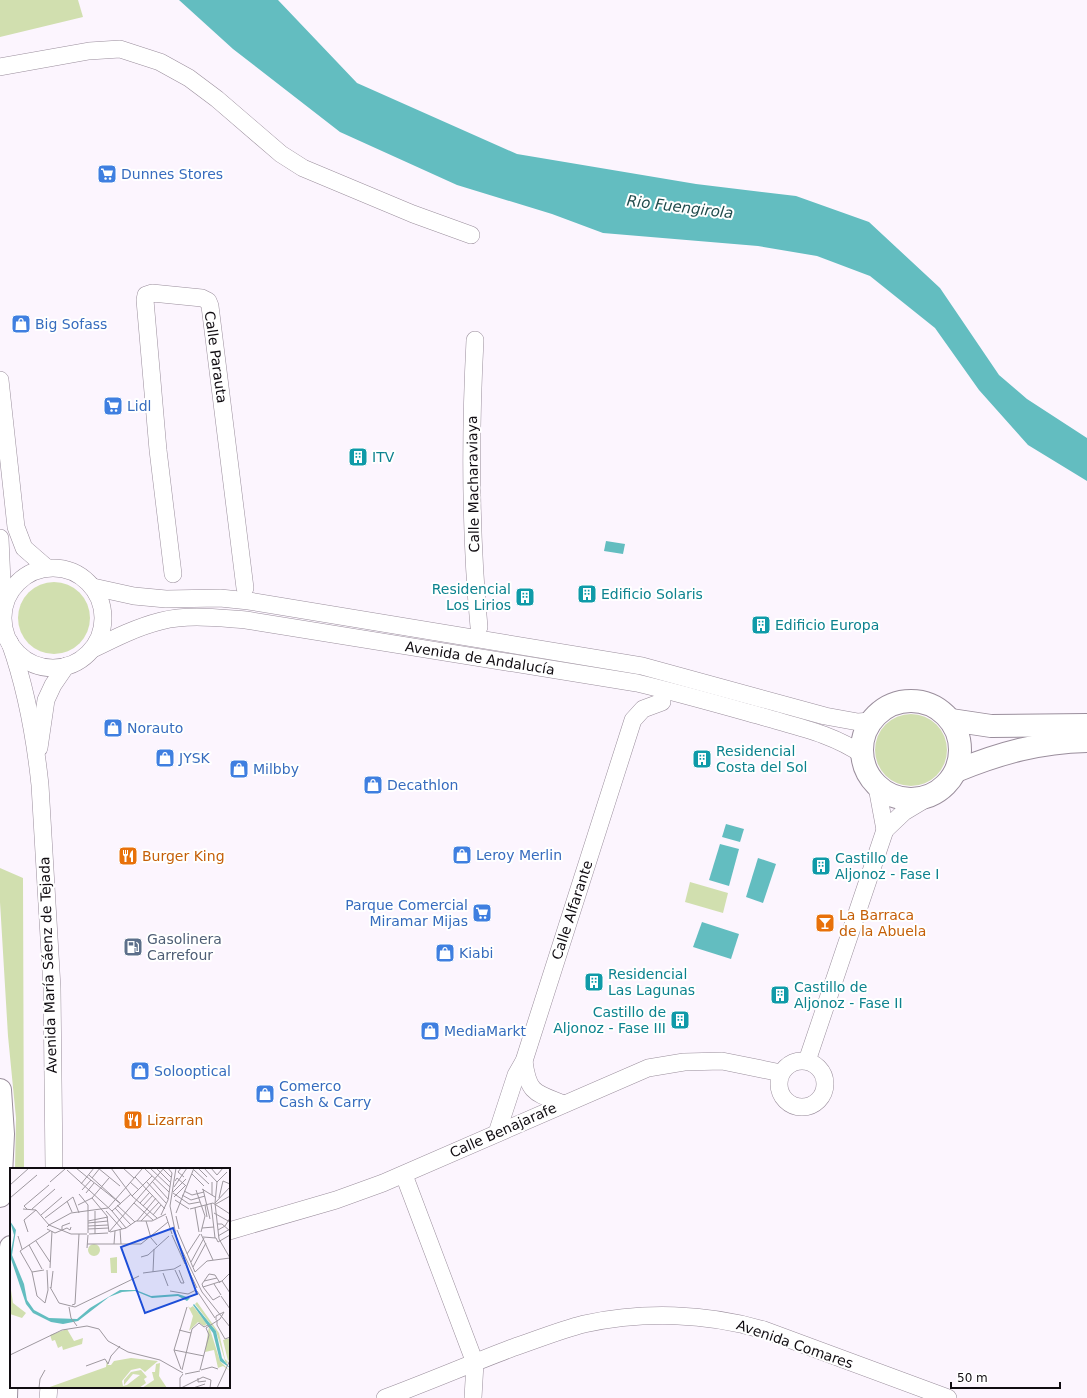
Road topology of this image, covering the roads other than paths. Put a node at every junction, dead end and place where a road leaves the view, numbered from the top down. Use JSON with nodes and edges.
{"nodes":[{"id":1,"x":0,"y":67,"type":"edge"},
{"id":2,"x":471,"y":235,"type":"dead end"},
{"id":3,"x":475,"y":340,"type":"dead end"},
{"id":4,"x":0,"y":380,"type":"edge"},
{"id":5,"x":0,"y":538,"type":"edge"},
{"id":6,"x":47,"y":568,"type":"junction"},
{"id":7,"x":172,"y":574,"type":"dead end"},
{"id":8,"x":93,"y":587,"type":"junction"},
{"id":9,"x":245,"y":588,"type":"dead end"},
{"id":10,"x":4,"y":612,"type":"junction"},
{"id":11,"x":480,"y":627,"type":"dead end"},
{"id":12,"x":10,"y":643,"type":"junction"},
{"id":13,"x":93,"y":649,"type":"junction"},
{"id":14,"x":66,"y":666,"type":"junction"},
{"id":15,"x":662,"y":702,"type":"dead end"},
{"id":16,"x":951,"y":720,"type":"junction"},
{"id":17,"x":871,"y":721,"type":"junction"},
{"id":18,"x":1087,"y":725,"type":"edge"},
{"id":19,"x":1087,"y":741,"type":"edge"},
{"id":20,"x":862,"y":755,"type":"junction"},
{"id":21,"x":37,"y":762,"type":"junction"},
{"id":22,"x":956,"y":771,"type":"junction"},
{"id":23,"x":877,"y":787,"type":"junction"},
{"id":24,"x":929,"y":797,"type":"junction"},
{"id":25,"x":884,"y":830,"type":"junction"},
{"id":26,"x":524,"y":1061,"type":"junction"},
{"id":27,"x":807,"y":1061,"type":"junction"},
{"id":28,"x":781,"y":1073,"type":"junction"},
{"id":29,"x":0,"y":1090,"type":"edge"},
{"id":30,"x":564,"y":1104,"type":"junction"},
{"id":31,"x":497,"y":1133,"type":"junction"},
{"id":32,"x":3,"y":1134,"type":"junction"},
{"id":33,"x":54,"y":1168,"type":"edge"},
{"id":34,"x":404,"y":1175,"type":"junction"},
{"id":35,"x":10,"y":1188,"type":"edge"},
{"id":36,"x":0,"y":1196,"type":"edge"},
{"id":37,"x":230,"y":1231,"type":"edge"},
{"id":38,"x":10,"y":1277,"type":"edge"},
{"id":39,"x":475,"y":1363,"type":"junction"},
{"id":40,"x":49,"y":1388,"type":"edge"},
{"id":41,"x":6,"y":1398,"type":"edge"},
{"id":42,"x":48,"y":1398,"type":"edge"},
{"id":43,"x":385,"y":1398,"type":"edge"},
{"id":44,"x":473,"y":1398,"type":"edge"},
{"id":45,"x":948,"y":1398,"type":"edge"}],
"edges":[{"from":1,"to":2,"type":"street"},
{"from":3,"to":11,"type":"street","name":"Calle Macharaviaya"},
{"from":4,"to":6,"type":"street"},
{"from":5,"to":10,"type":"street"},
{"from":6,"to":8,"type":"street"},
{"from":6,"to":10,"type":"street"},
{"from":7,"to":9,"type":"street","name":"Calle Parauta"},
{"from":8,"to":13,"type":"street"},
{"from":8,"to":17,"type":"street","name":"Avenida de Andalucía"},
{"from":10,"to":12,"type":"street"},
{"from":12,"to":14,"type":"street"},
{"from":12,"to":21,"type":"street","name":"Avenida María Sáenz de Tejada"},
{"from":13,"to":14,"type":"street"},
{"from":13,"to":20,"type":"street","name":"Avenida de Andalucía"},
{"from":14,"to":21,"type":"street","name":"Avenida María Sáenz de Tejada"},
{"from":15,"to":26,"type":"street","name":"Calle Alfarante"},
{"from":16,"to":17,"type":"main road"},
{"from":16,"to":18,"type":"main road"},
{"from":16,"to":22,"type":"main road"},
{"from":17,"to":20,"type":"main road"},
{"from":19,"to":22,"type":"main road"},
{"from":20,"to":23,"type":"main road"},
{"from":21,"to":33,"type":"street","name":"Avenida María Sáenz de Tejada"},
{"from":22,"to":24,"type":"main road"},
{"from":23,"to":24,"type":"main road"},
{"from":23,"to":25,"type":"street"},
{"from":24,"to":25,"type":"street"},
{"from":25,"to":27,"type":"street"},
{"from":26,"to":30,"type":"street"},
{"from":26,"to":31,"type":"street","name":"Calle Alfarante"},
{"from":27,"to":28,"type":"street"},
{"from":27,"to":28,"type":"street"},
{"from":28,"to":30,"type":"street","name":"Calle Benajarafe"},
{"from":29,"to":32,"type":"main road"},
{"from":30,"to":31,"type":"street","name":"Calle Benajarafe"},
{"from":31,"to":34,"type":"street","name":"Calle Benajarafe"},
{"from":32,"to":35,"type":"main road"},
{"from":32,"to":36,"type":"main road"},
{"from":34,"to":37,"type":"street","name":"Calle Benajarafe"},
{"from":34,"to":39,"type":"street"},
{"from":38,"to":41,"type":"main road"},
{"from":39,"to":43,"type":"street","name":"Avenida Comares"},
{"from":39,"to":44,"type":"street"},
{"from":39,"to":45,"type":"street","name":"Avenida Comares"},
{"from":40,"to":42,"type":"street"}]}
